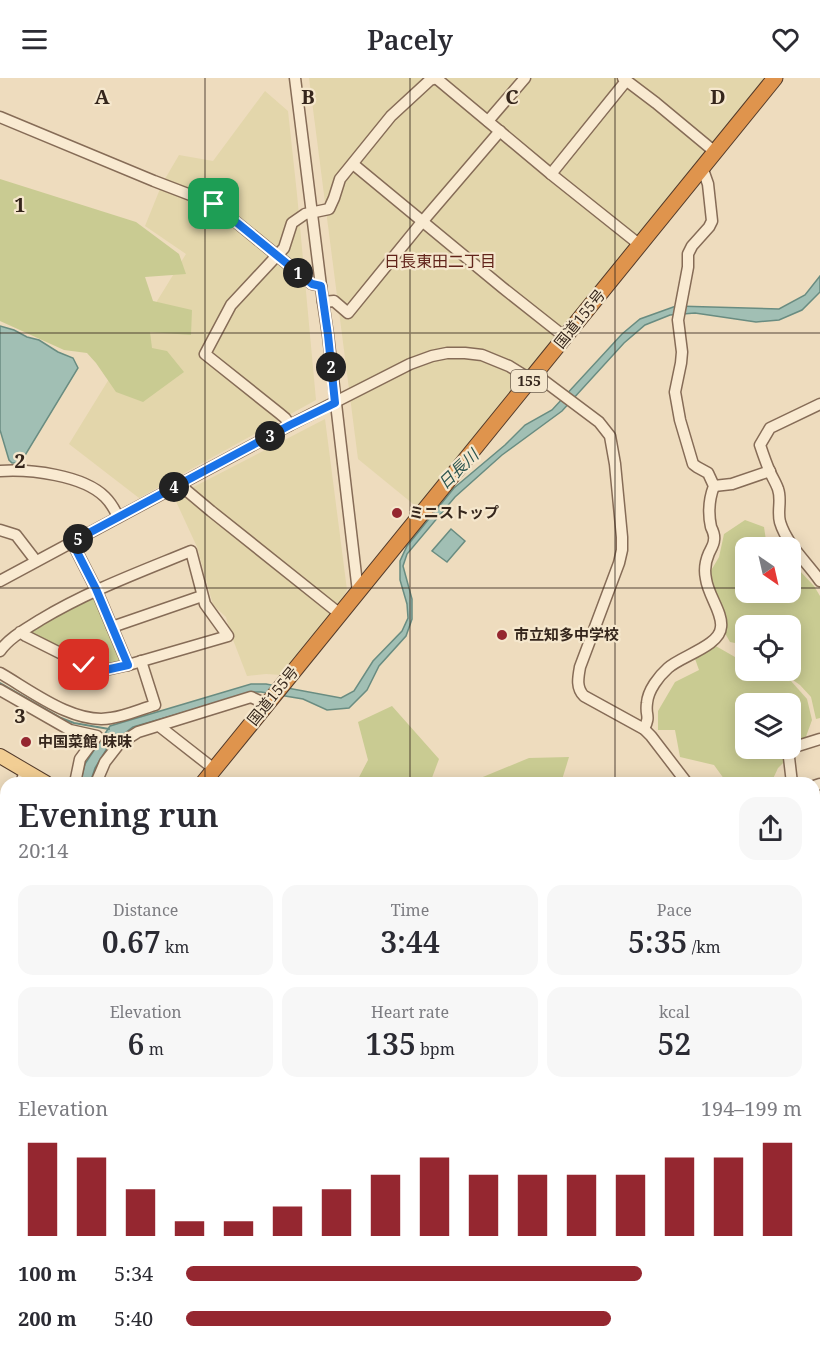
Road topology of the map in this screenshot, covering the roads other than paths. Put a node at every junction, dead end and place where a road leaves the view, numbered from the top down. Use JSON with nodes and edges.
{"nodes":[{"id":1,"x":296,"y":78,"type":"edge"},
{"id":2,"x":437,"y":78,"type":"edge"},
{"id":3,"x":525,"y":78,"type":"edge"},
{"id":4,"x":775,"y":78,"type":"edge"},
{"id":5,"x":624,"y":80,"type":"edge"},
{"id":6,"x":0,"y":117,"type":"edge"},
{"id":7,"x":488,"y":121,"type":"junction"},
{"id":8,"x":500,"y":131,"type":"junction"},
{"id":9,"x":715,"y":152,"type":"junction"},
{"id":10,"x":353,"y":164,"type":"junction"},
{"id":11,"x":702,"y":167,"type":"junction"},
{"id":12,"x":551,"y":174,"type":"junction"},
{"id":13,"x":313,"y":213,"type":"junction"},
{"id":14,"x":422,"y":222,"type":"junction"},
{"id":15,"x":639,"y":245,"type":"junction"},
{"id":16,"x":278,"y":256,"type":"junction"},
{"id":17,"x":321,"y":286,"type":"junction"},
{"id":18,"x":323,"y":302,"type":"junction"},
{"id":19,"x":565,"y":336,"type":"junction"},
{"id":20,"x":532,"y":376,"type":"junction"},
{"id":21,"x":335,"y":403,"type":"junction"},
{"id":22,"x":820,"y":404,"type":"edge"},
{"id":23,"x":290,"y":425,"type":"junction"},
{"id":24,"x":0,"y":471,"type":"edge"},
{"id":25,"x":770,"y":471,"type":"junction"},
{"id":26,"x":182,"y":483,"type":"junction"},
{"id":27,"x":714,"y":486,"type":"junction"},
{"id":28,"x":118,"y":517,"type":"junction"},
{"id":29,"x":0,"y":530,"type":"edge"},
{"id":30,"x":72,"y":542,"type":"junction"},
{"id":31,"x":36,"y":561,"type":"junction"},
{"id":32,"x":0,"y":581,"type":"edge"},
{"id":33,"x":820,"y":581,"type":"edge"},
{"id":34,"x":96,"y":589,"type":"junction"},
{"id":35,"x":358,"y":592,"type":"junction"},
{"id":36,"x":202,"y":596,"type":"junction"},
{"id":37,"x":340,"y":614,"type":"junction"},
{"id":38,"x":112,"y":627,"type":"junction"},
{"id":39,"x":20,"y":632,"type":"junction"},
{"id":40,"x":0,"y":651,"type":"edge"},
{"id":41,"x":141,"y":661,"type":"junction"},
{"id":42,"x":128,"y":665,"type":"junction"},
{"id":43,"x":0,"y":673,"type":"edge"},
{"id":44,"x":0,"y":690,"type":"edge"},
{"id":45,"x":266,"y":704,"type":"junction"},
{"id":46,"x":159,"y":726,"type":"junction"},
{"id":47,"x":644,"y":729,"type":"junction"},
{"id":48,"x":820,"y":739,"type":"edge"},
{"id":49,"x":0,"y":756,"type":"edge"},
{"id":50,"x":214,"y":769,"type":"junction"},
{"id":51,"x":23,"y":777,"type":"edge"},
{"id":52,"x":76,"y":777,"type":"edge"},
{"id":53,"x":99,"y":777,"type":"edge"},
{"id":54,"x":207,"y":777,"type":"edge"},
{"id":55,"x":682,"y":777,"type":"edge"},
{"id":56,"x":791,"y":777,"type":"edge"}],
"edges":[{"from":1,"to":13,"type":"street"},
{"from":2,"to":7,"type":"street"},
{"from":2,"to":10,"type":"street"},
{"from":3,"to":7,"type":"street"},
{"from":4,"to":9,"type":"highway","name":"国道155号","number":"155"},
{"from":5,"to":9,"type":"street"},
{"from":5,"to":12,"type":"street"},
{"from":6,"to":16,"type":"street"},
{"from":7,"to":8,"type":"street"},
{"from":8,"to":12,"type":"street"},
{"from":8,"to":14,"type":"street"},
{"from":9,"to":11,"type":"highway","name":"国道155号","number":"155"},
{"from":10,"to":13,"type":"street"},
{"from":10,"to":14,"type":"street"},
{"from":11,"to":15,"type":"highway","name":"国道155号","number":"155"},
{"from":11,"to":27,"type":"street"},
{"from":12,"to":15,"type":"street"},
{"from":13,"to":16,"type":"street"},
{"from":13,"to":17,"type":"street"},
{"from":14,"to":18,"type":"street"},
{"from":14,"to":19,"type":"street"},
{"from":15,"to":19,"type":"highway","name":"国道155号","number":"155"},
{"from":16,"to":17,"type":"street"},
{"from":16,"to":23,"type":"street"},
{"from":17,"to":18,"type":"street"},
{"from":18,"to":21,"type":"street"},
{"from":19,"to":20,"type":"highway","name":"国道155号","number":"155"},
{"from":20,"to":21,"type":"street"},
{"from":20,"to":35,"type":"highway","name":"国道155号","number":"155"},
{"from":20,"to":47,"type":"street"},
{"from":21,"to":23,"type":"street"},
{"from":21,"to":35,"type":"street"},
{"from":22,"to":25,"type":"street"},
{"from":23,"to":26,"type":"street"},
{"from":24,"to":28,"type":"street"},
{"from":25,"to":27,"type":"street"},
{"from":25,"to":33,"type":"street"},
{"from":26,"to":28,"type":"street"},
{"from":26,"to":37,"type":"street"},
{"from":27,"to":47,"type":"street"},
{"from":28,"to":30,"type":"street"},
{"from":29,"to":31,"type":"street"},
{"from":30,"to":31,"type":"street"},
{"from":30,"to":34,"type":"street"},
{"from":31,"to":32,"type":"street"},
{"from":34,"to":36,"type":"street"},
{"from":34,"to":38,"type":"street"},
{"from":34,"to":39,"type":"street"},
{"from":35,"to":37,"type":"highway","name":"国道155号","number":"155"},
{"from":36,"to":38,"type":"street"},
{"from":36,"to":41,"type":"street"},
{"from":37,"to":45,"type":"highway","name":"国道155号","number":"155"},
{"from":38,"to":42,"type":"street"},
{"from":39,"to":40,"type":"street"},
{"from":39,"to":42,"type":"street"},
{"from":41,"to":42,"type":"street"},
{"from":41,"to":43,"type":"street"},
{"from":44,"to":52,"type":"street"},
{"from":45,"to":46,"type":"street"},
{"from":45,"to":50,"type":"highway","name":"国道155号","number":"155"},
{"from":46,"to":50,"type":"street"},
{"from":46,"to":53,"type":"street"},
{"from":47,"to":55,"type":"street"},
{"from":48,"to":56,"type":"street"},
{"from":49,"to":51,"type":"main road"},
{"from":50,"to":54,"type":"highway","name":"国道155号","number":"155"}]}
